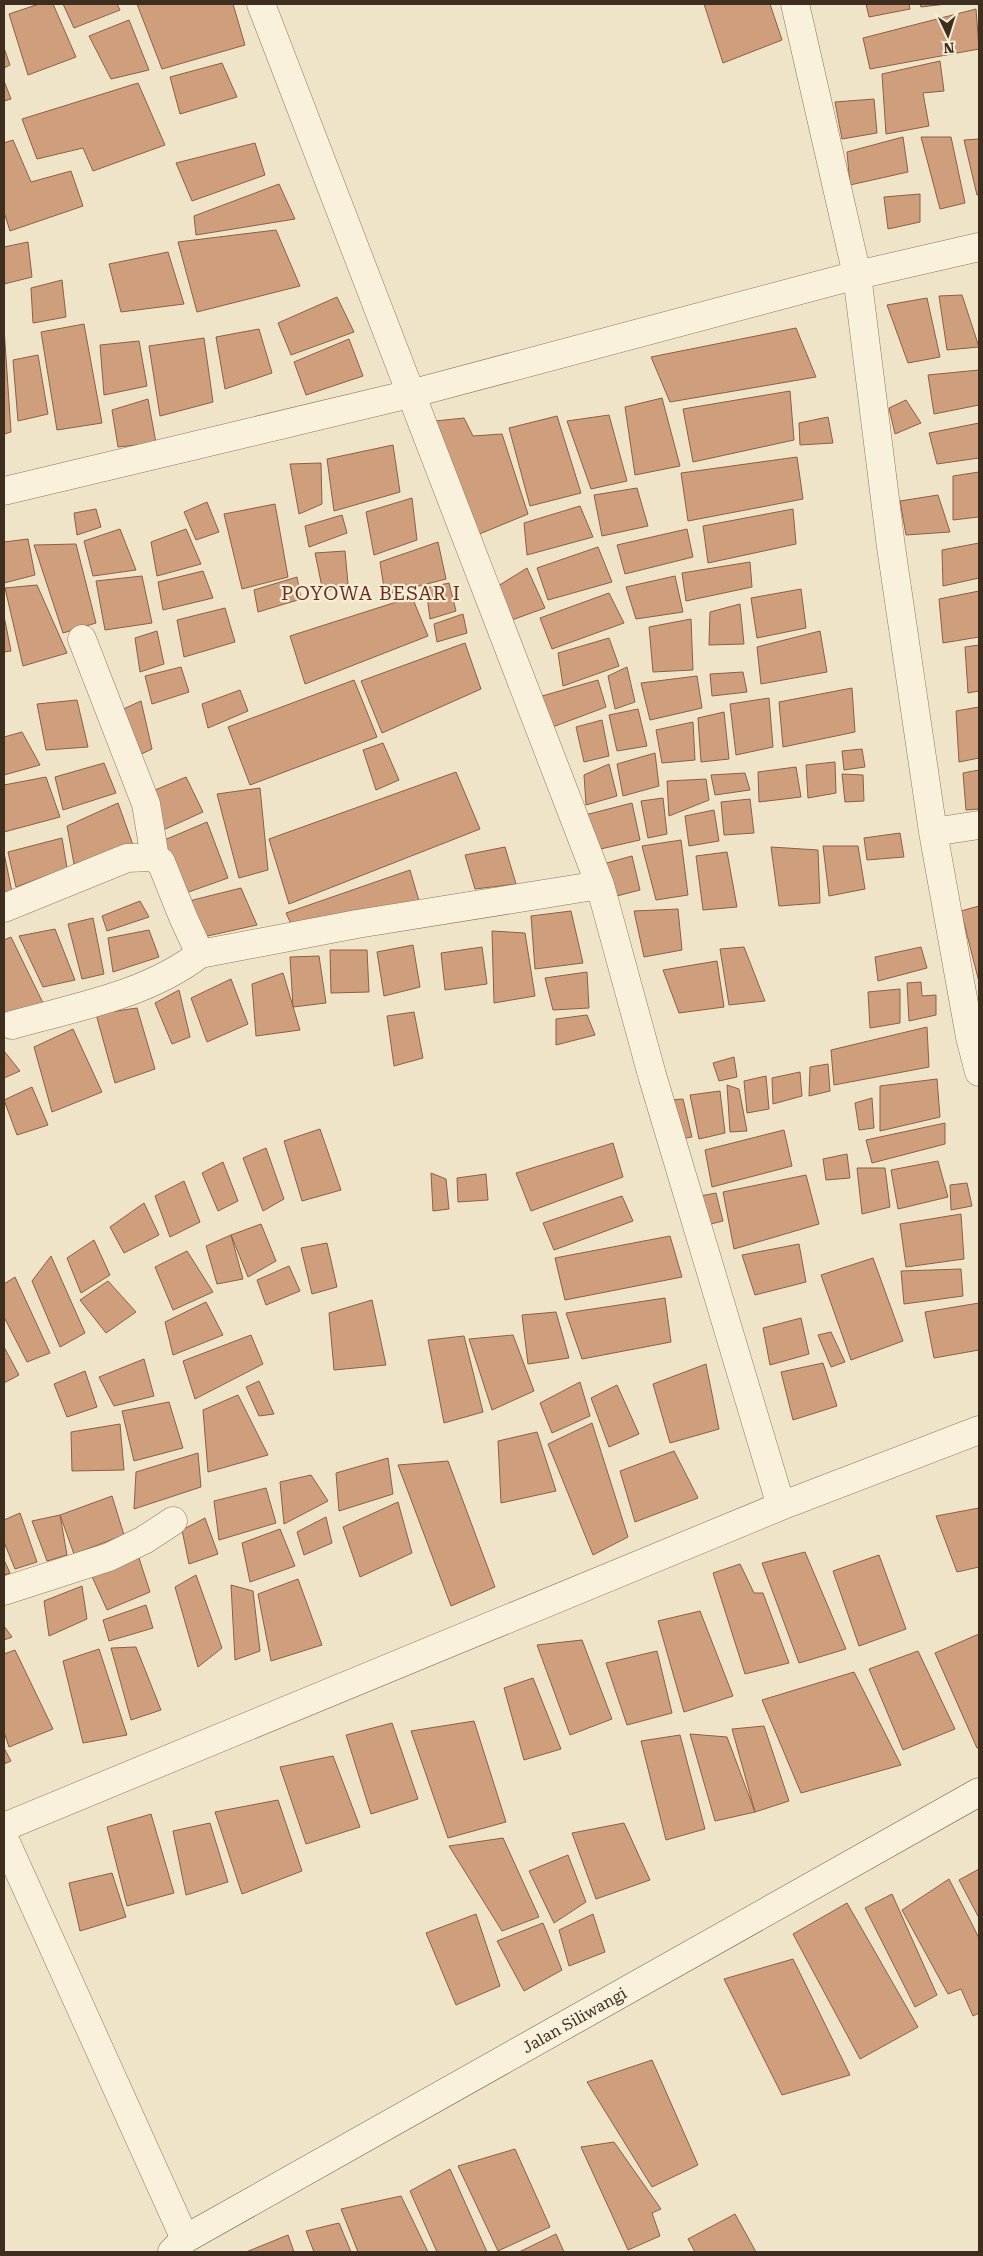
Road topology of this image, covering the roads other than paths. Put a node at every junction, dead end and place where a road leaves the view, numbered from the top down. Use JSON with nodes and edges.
{"nodes":[{"id":1,"x":261,"y":4,"type":"edge"},
{"id":2,"x":795,"y":4,"type":"edge"},
{"id":3,"x":979,"y":247,"type":"edge"},
{"id":4,"x":857,"y":275,"type":"junction"},
{"id":5,"x":410,"y":394,"type":"junction"},
{"id":6,"x":4,"y":491,"type":"edge"},
{"id":7,"x":82,"y":639,"type":"dead end"},
{"id":8,"x":979,"y":825,"type":"edge"},
{"id":9,"x":933,"y":832,"type":"junction"},
{"id":10,"x":155,"y":858,"type":"junction"},
{"id":11,"x":600,"y":886,"type":"junction"},
{"id":12,"x":4,"y":908,"type":"edge"},
{"id":13,"x":200,"y":954,"type":"junction"},
{"id":14,"x":12,"y":1025,"type":"dead end"},
{"id":15,"x":979,"y":1072,"type":"edge"},
{"id":16,"x":979,"y":1430,"type":"edge"},
{"id":17,"x":781,"y":1506,"type":"junction"},
{"id":18,"x":173,"y":1520,"type":"dead end"},
{"id":19,"x":4,"y":1591,"type":"edge"},
{"id":20,"x":979,"y":1792,"type":"edge"},
{"id":21,"x":4,"y":1827,"type":"edge"},
{"id":22,"x":4,"y":1838,"type":"edge"},
{"id":23,"x":178,"y":2246,"type":"edge"}],
"edges":[{"from":1,"to":5,"type":"street"},
{"from":2,"to":4,"type":"street"},
{"from":3,"to":4,"type":"street"},
{"from":4,"to":5,"type":"street"},
{"from":4,"to":9,"type":"street"},
{"from":5,"to":6,"type":"street"},
{"from":5,"to":11,"type":"street"},
{"from":7,"to":10,"type":"street"},
{"from":8,"to":9,"type":"street"},
{"from":9,"to":15,"type":"street"},
{"from":10,"to":12,"type":"street"},
{"from":10,"to":13,"type":"street"},
{"from":11,"to":13,"type":"street"},
{"from":11,"to":17,"type":"street"},
{"from":13,"to":14,"type":"street"},
{"from":16,"to":17,"type":"street"},
{"from":17,"to":21,"type":"street"},
{"from":18,"to":19,"type":"street"},
{"from":20,"to":23,"type":"street","name":"Jalan Siliwangi"},
{"from":22,"to":23,"type":"street"}]}
